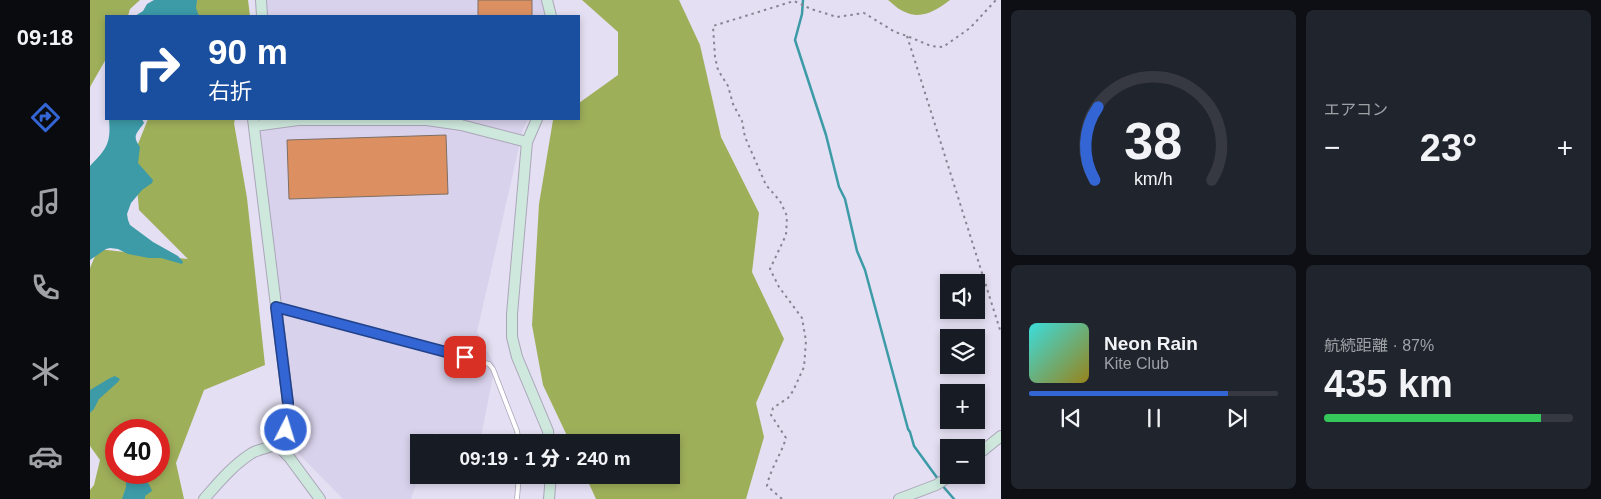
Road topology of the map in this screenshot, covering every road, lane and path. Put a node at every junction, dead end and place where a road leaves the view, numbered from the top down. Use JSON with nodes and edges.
{"nodes":[{"id":1,"x":261,"y":0,"type":"edge"},
{"id":2,"x":547,"y":0,"type":"edge"},
{"id":3,"x":996,"y":0,"type":"edge"},
{"id":4,"x":794,"y":1,"type":"edge"},
{"id":5,"x":262,"y":15,"type":"edge"},
{"id":6,"x":551,"y":15,"type":"edge"},
{"id":7,"x":908,"y":36,"type":"junction"},
{"id":8,"x":537,"y":120,"type":"edge"},
{"id":9,"x":254,"y":122,"type":"edge"},
{"id":10,"x":528,"y":142,"type":"junction"},
{"id":11,"x":276,"y":307,"type":"junction"},
{"id":12,"x":1001,"y":333,"type":"edge"},
{"id":13,"x":518,"y":434,"type":"edge"},
{"id":14,"x":549,"y":434,"type":"edge"},
{"id":15,"x":1001,"y":436,"type":"edge"},
{"id":16,"x":276,"y":444,"type":"junction"},
{"id":17,"x":985,"y":449,"type":"edge"},
{"id":18,"x":940,"y":482,"type":"edge"},
{"id":19,"x":518,"y":484,"type":"edge"},
{"id":20,"x":550,"y":484,"type":"edge"},
{"id":21,"x":204,"y":499,"type":"edge"},
{"id":22,"x":320,"y":499,"type":"edge"},
{"id":23,"x":517,"y":499,"type":"edge"},
{"id":24,"x":549,"y":499,"type":"edge"},
{"id":25,"x":782,"y":499,"type":"edge"},
{"id":26,"x":900,"y":499,"type":"edge"}],
"edges":[{"from":1,"to":5,"type":"street"},
{"from":2,"to":6,"type":"street"},
{"from":3,"to":7,"type":"path"},
{"from":4,"to":7,"type":"path"},
{"from":4,"to":25,"type":"path"},
{"from":7,"to":12,"type":"path"},
{"from":8,"to":10,"type":"street"},
{"from":9,"to":10,"type":"street"},
{"from":9,"to":11,"type":"street"},
{"from":10,"to":14,"type":"street"},
{"from":11,"to":13,"type":"lane"},
{"from":11,"to":16,"type":"street"},
{"from":15,"to":17,"type":"street"},
{"from":16,"to":21,"type":"street"},
{"from":16,"to":22,"type":"street"},
{"from":18,"to":26,"type":"street"},
{"from":19,"to":23,"type":"lane"},
{"from":20,"to":24,"type":"street"}]}
